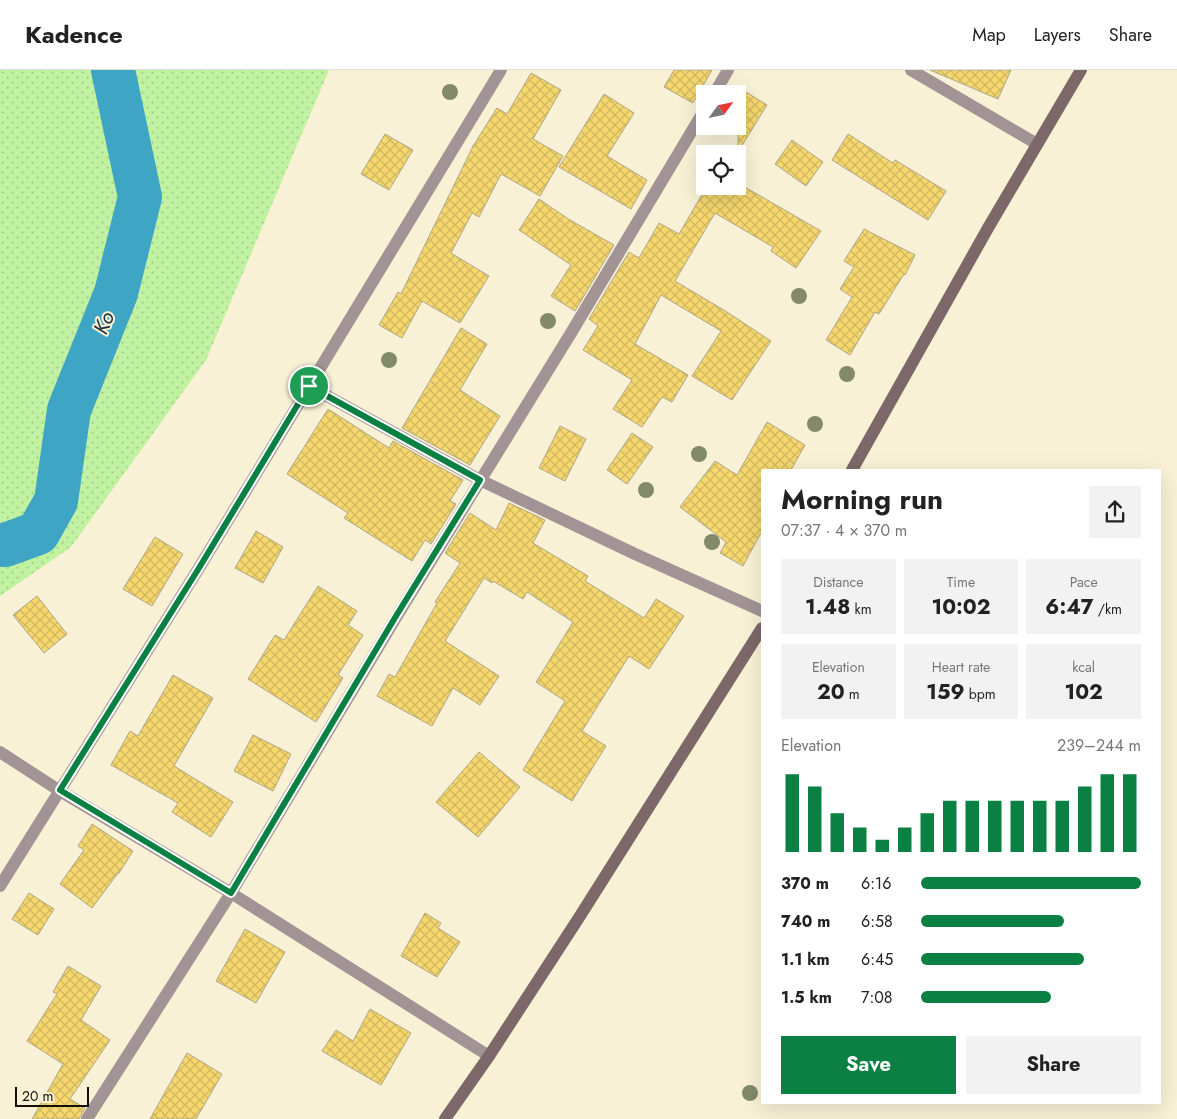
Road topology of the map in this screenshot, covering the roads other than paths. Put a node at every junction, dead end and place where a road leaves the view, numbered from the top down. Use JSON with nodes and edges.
{"nodes":[{"id":1,"x":501,"y":70,"type":"edge"},
{"id":2,"x":728,"y":70,"type":"edge"},
{"id":3,"x":911,"y":70,"type":"edge"},
{"id":4,"x":1080,"y":70,"type":"edge"},
{"id":5,"x":719,"y":85,"type":"edge"},
{"id":6,"x":696,"y":124,"type":"edge"},
{"id":7,"x":1037,"y":144,"type":"junction"},
{"id":8,"x":309,"y":386,"type":"junction"},
{"id":9,"x":853,"y":469,"type":"edge"},
{"id":10,"x":480,"y":480,"type":"junction"},
{"id":11,"x":761,"y":611,"type":"edge"},
{"id":12,"x":761,"y":630,"type":"edge"},
{"id":13,"x":0,"y":752,"type":"edge"},
{"id":14,"x":60,"y":790,"type":"junction"},
{"id":15,"x":0,"y":886,"type":"edge"},
{"id":16,"x":231,"y":893,"type":"junction"},
{"id":17,"x":489,"y":1056,"type":"junction"},
{"id":18,"x":87,"y":1119,"type":"edge"},
{"id":19,"x":445,"y":1119,"type":"edge"}],
"edges":[{"from":1,"to":8,"type":"street"},
{"from":2,"to":5,"type":"street"},
{"from":3,"to":7,"type":"street"},
{"from":4,"to":7,"type":"main road"},
{"from":6,"to":10,"type":"street"},
{"from":7,"to":9,"type":"main road"},
{"from":8,"to":10,"type":"street"},
{"from":8,"to":14,"type":"street"},
{"from":10,"to":11,"type":"street"},
{"from":10,"to":16,"type":"street"},
{"from":12,"to":17,"type":"main road"},
{"from":13,"to":14,"type":"street"},
{"from":14,"to":15,"type":"street"},
{"from":14,"to":16,"type":"street"},
{"from":16,"to":17,"type":"street"},
{"from":16,"to":18,"type":"street"},
{"from":17,"to":19,"type":"main road"}]}
